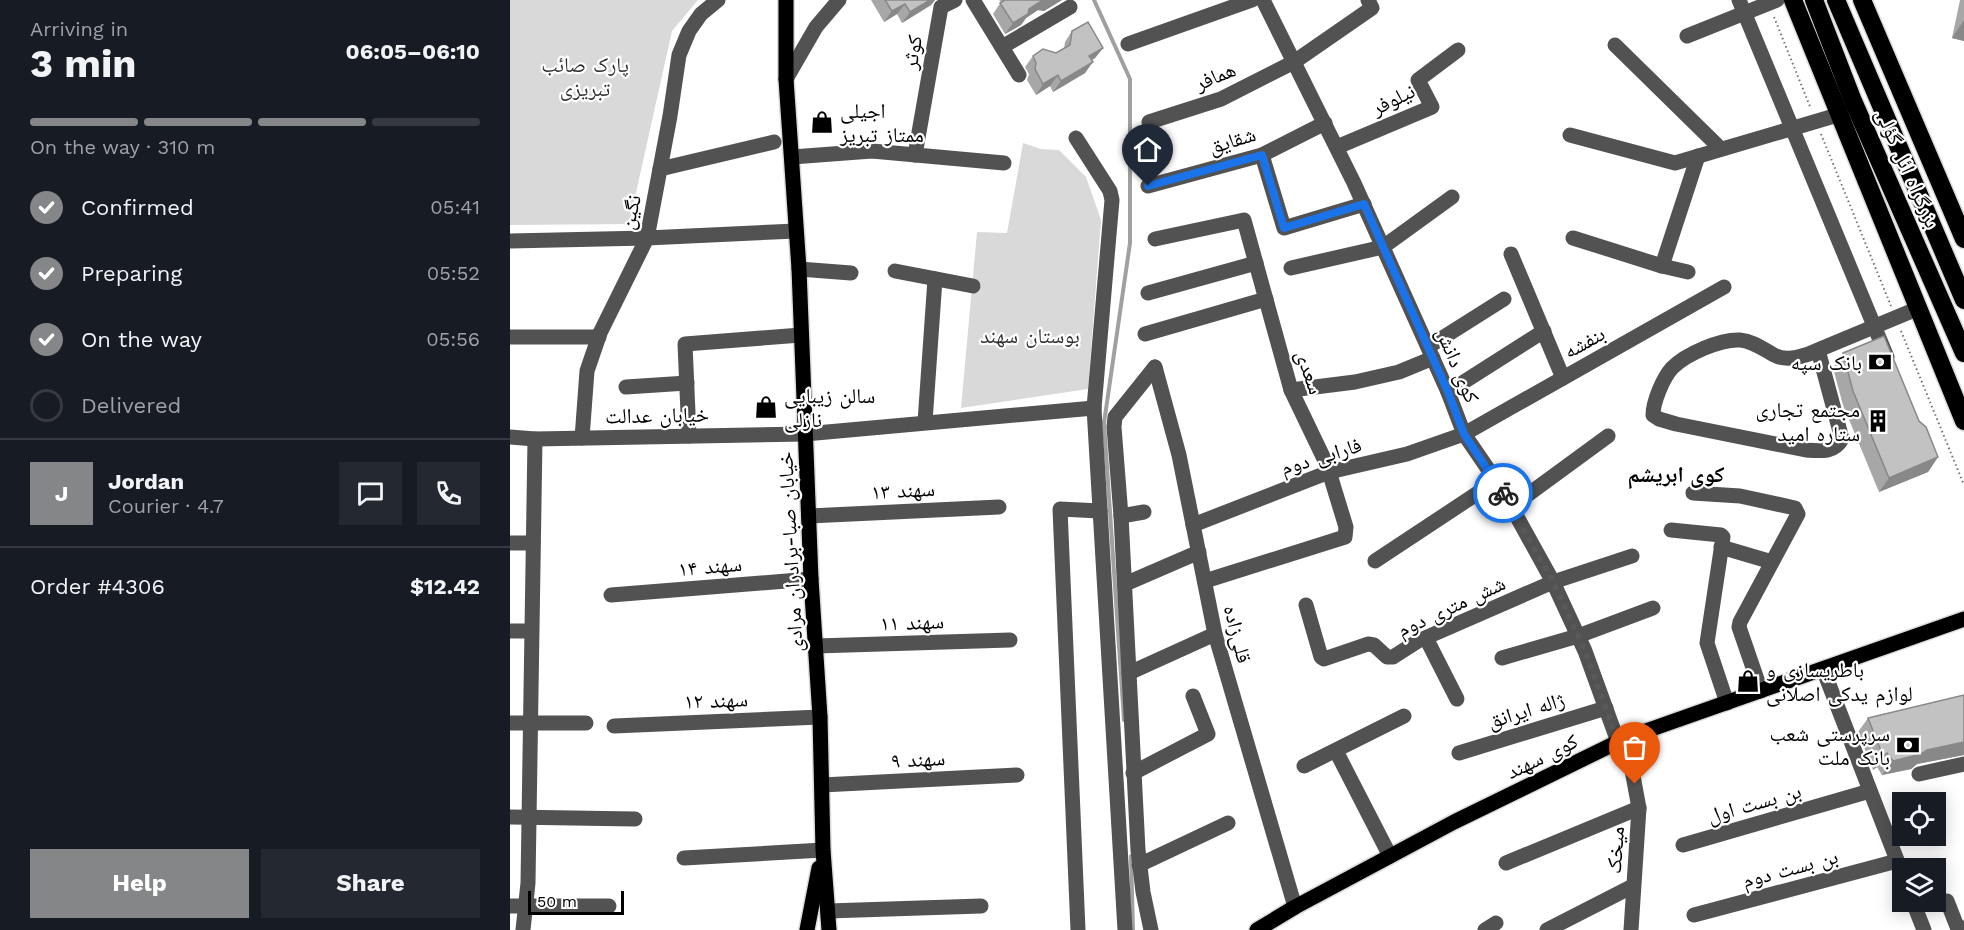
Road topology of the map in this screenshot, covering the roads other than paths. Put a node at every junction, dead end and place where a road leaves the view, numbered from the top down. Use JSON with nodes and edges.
{"nodes":[{"id":1,"x":786,"y":0,"type":"edge"},
{"id":2,"x":839,"y":0,"type":"edge"},
{"id":3,"x":955,"y":0,"type":"edge"},
{"id":4,"x":974,"y":0,"type":"edge"},
{"id":5,"x":1252,"y":0,"type":"edge"},
{"id":6,"x":1263,"y":0,"type":"edge"},
{"id":7,"x":1368,"y":0,"type":"edge"},
{"id":8,"x":1793,"y":0,"type":"edge"},
{"id":9,"x":1814,"y":0,"type":"edge"},
{"id":10,"x":1836,"y":0,"type":"edge"},
{"id":11,"x":1862,"y":0,"type":"edge"},
{"id":12,"x":714,"y":1,"type":"edge"},
{"id":13,"x":1773,"y":2,"type":"edge"},
{"id":14,"x":1742,"y":6,"type":"edge"},
{"id":15,"x":1070,"y":7,"type":"dead end"},
{"id":16,"x":1687,"y":36,"type":"dead end"},
{"id":17,"x":1128,"y":44,"type":"dead end"},
{"id":18,"x":1615,"y":45,"type":"dead end"},
{"id":19,"x":1002,"y":47,"type":"junction"},
{"id":20,"x":1458,"y":50,"type":"dead end"},
{"id":21,"x":1294,"y":62,"type":"junction"},
{"id":22,"x":1019,"y":75,"type":"dead end"},
{"id":23,"x":786,"y":78,"type":"junction"},
{"id":24,"x":1841,"y":114,"type":"junction"},
{"id":25,"x":1149,"y":122,"type":"dead end"},
{"id":26,"x":1325,"y":123,"type":"junction"},
{"id":27,"x":1793,"y":128,"type":"junction"},
{"id":28,"x":1570,"y":135,"type":"dead end"},
{"id":29,"x":1076,"y":138,"type":"dead end"},
{"id":30,"x":774,"y":142,"type":"dead end"},
{"id":31,"x":1337,"y":147,"type":"junction"},
{"id":32,"x":1721,"y":149,"type":"junction"},
{"id":33,"x":915,"y":155,"type":"junction"},
{"id":34,"x":1262,"y":155,"type":"junction"},
{"id":35,"x":1698,"y":156,"type":"junction"},
{"id":36,"x":792,"y":157,"type":"junction"},
{"id":37,"x":1004,"y":163,"type":"dead end"},
{"id":38,"x":660,"y":169,"type":"junction"},
{"id":39,"x":1148,"y":186,"type":"dead end"},
{"id":40,"x":1452,"y":197,"type":"dead end"},
{"id":41,"x":1364,"y":204,"type":"junction"},
{"id":42,"x":796,"y":231,"type":"junction"},
{"id":43,"x":647,"y":238,"type":"junction"},
{"id":44,"x":1574,"y":238,"type":"dead end"},
{"id":45,"x":1155,"y":239,"type":"dead end"},
{"id":46,"x":1964,"y":239,"type":"edge"},
{"id":47,"x":510,"y":242,"type":"edge"},
{"id":48,"x":1383,"y":247,"type":"junction"},
{"id":49,"x":1511,"y":254,"type":"dead end"},
{"id":50,"x":1256,"y":263,"type":"junction"},
{"id":51,"x":1662,"y":266,"type":"junction"},
{"id":52,"x":1291,"y":268,"type":"dead end"},
{"id":53,"x":799,"y":269,"type":"junction"},
{"id":54,"x":895,"y":271,"type":"dead end"},
{"id":55,"x":1688,"y":272,"type":"dead end"},
{"id":56,"x":851,"y":273,"type":"dead end"},
{"id":57,"x":935,"y":279,"type":"junction"},
{"id":58,"x":973,"y":286,"type":"dead end"},
{"id":59,"x":1724,"y":287,"type":"dead end"},
{"id":60,"x":1148,"y":293,"type":"dead end"},
{"id":61,"x":1266,"y":299,"type":"junction"},
{"id":62,"x":1504,"y":299,"type":"dead end"},
{"id":63,"x":1964,"y":300,"type":"edge"},
{"id":64,"x":1918,"y":308,"type":"junction"},
{"id":65,"x":1874,"y":326,"type":"junction"},
{"id":66,"x":1544,"y":331,"type":"junction"},
{"id":67,"x":1145,"y":334,"type":"dead end"},
{"id":68,"x":801,"y":335,"type":"junction"},
{"id":69,"x":510,"y":337,"type":"edge"},
{"id":70,"x":599,"y":337,"type":"junction"},
{"id":71,"x":1818,"y":350,"type":"junction"},
{"id":72,"x":1430,"y":353,"type":"junction"},
{"id":73,"x":1964,"y":353,"type":"edge"},
{"id":74,"x":1892,"y":368,"type":"edge"},
{"id":75,"x":1563,"y":378,"type":"junction"},
{"id":76,"x":687,"y":383,"type":"junction"},
{"id":77,"x":626,"y":387,"type":"dead end"},
{"id":78,"x":1291,"y":390,"type":"junction"},
{"id":79,"x":1448,"y":392,"type":"junction"},
{"id":80,"x":1094,"y":408,"type":"junction"},
{"id":81,"x":1964,"y":421,"type":"edge"},
{"id":82,"x":925,"y":422,"type":"junction"},
{"id":83,"x":806,"y":434,"type":"junction"},
{"id":84,"x":1464,"y":434,"type":"junction"},
{"id":85,"x":688,"y":436,"type":"junction"},
{"id":86,"x":1608,"y":436,"type":"dead end"},
{"id":87,"x":510,"y":438,"type":"edge"},
{"id":88,"x":582,"y":438,"type":"junction"},
{"id":89,"x":535,"y":439,"type":"junction"},
{"id":90,"x":1329,"y":472,"type":"junction"},
{"id":91,"x":1496,"y":481,"type":"junction"},
{"id":92,"x":1693,"y":493,"type":"dead end"},
{"id":93,"x":999,"y":507,"type":"dead end"},
{"id":94,"x":1511,"y":507,"type":"junction"},
{"id":95,"x":1101,"y":511,"type":"junction"},
{"id":96,"x":1144,"y":512,"type":"dead end"},
{"id":97,"x":809,"y":516,"type":"junction"},
{"id":98,"x":1121,"y":516,"type":"junction"},
{"id":99,"x":1193,"y":525,"type":"junction"},
{"id":100,"x":1671,"y":530,"type":"dead end"},
{"id":101,"x":510,"y":543,"type":"edge"},
{"id":102,"x":534,"y":543,"type":"junction"},
{"id":103,"x":1721,"y":547,"type":"junction"},
{"id":104,"x":1199,"y":552,"type":"junction"},
{"id":105,"x":1632,"y":556,"type":"dead end"},
{"id":106,"x":1376,"y":561,"type":"dead end"},
{"id":107,"x":1772,"y":562,"type":"junction"},
{"id":108,"x":811,"y":579,"type":"junction"},
{"id":109,"x":1204,"y":581,"type":"junction"},
{"id":110,"x":1553,"y":582,"type":"junction"},
{"id":111,"x":1125,"y":584,"type":"junction"},
{"id":112,"x":611,"y":595,"type":"dead end"},
{"id":113,"x":1306,"y":605,"type":"dead end"},
{"id":114,"x":1653,"y":608,"type":"dead end"},
{"id":115,"x":1964,"y":619,"type":"edge"},
{"id":116,"x":510,"y":631,"type":"edge"},
{"id":117,"x":531,"y":631,"type":"junction"},
{"id":118,"x":1215,"y":634,"type":"junction"},
{"id":119,"x":1578,"y":636,"type":"junction"},
{"id":120,"x":1426,"y":638,"type":"junction"},
{"id":121,"x":1010,"y":640,"type":"dead end"},
{"id":122,"x":816,"y":646,"type":"junction"},
{"id":123,"x":1502,"y":658,"type":"dead end"},
{"id":124,"x":1823,"y":669,"type":"junction"},
{"id":125,"x":1129,"y":673,"type":"junction"},
{"id":126,"x":1761,"y":691,"type":"junction"},
{"id":127,"x":1193,"y":696,"type":"dead end"},
{"id":128,"x":1457,"y":699,"type":"dead end"},
{"id":129,"x":1727,"y":703,"type":"junction"},
{"id":130,"x":1606,"y":708,"type":"junction"},
{"id":131,"x":1404,"y":716,"type":"dead end"},
{"id":132,"x":820,"y":717,"type":"junction"},
{"id":133,"x":510,"y":723,"type":"edge"},
{"id":134,"x":530,"y":723,"type":"junction"},
{"id":135,"x":586,"y":723,"type":"dead end"},
{"id":136,"x":614,"y":726,"type":"dead end"},
{"id":137,"x":1622,"y":740,"type":"junction"},
{"id":138,"x":1336,"y":751,"type":"junction"},
{"id":139,"x":1459,"y":753,"type":"dead end"},
{"id":140,"x":1964,"y":764,"type":"edge"},
{"id":141,"x":1304,"y":766,"type":"dead end"},
{"id":142,"x":1133,"y":773,"type":"junction"},
{"id":143,"x":1918,"y":774,"type":"dead end"},
{"id":144,"x":1017,"y":775,"type":"dead end"},
{"id":145,"x":822,"y":785,"type":"junction"},
{"id":146,"x":1870,"y":791,"type":"junction"},
{"id":147,"x":1639,"y":808,"type":"junction"},
{"id":148,"x":510,"y":817,"type":"edge"},
{"id":149,"x":529,"y":817,"type":"junction"},
{"id":150,"x":635,"y":819,"type":"dead end"},
{"id":151,"x":1228,"y":823,"type":"dead end"},
{"id":152,"x":1683,"y":845,"type":"dead end"},
{"id":153,"x":823,"y":850,"type":"junction"},
{"id":154,"x":1389,"y":856,"type":"junction"},
{"id":155,"x":684,"y":858,"type":"dead end"},
{"id":156,"x":1896,"y":858,"type":"edge"},
{"id":157,"x":1506,"y":863,"type":"dead end"},
{"id":158,"x":1139,"y":865,"type":"junction"},
{"id":159,"x":1892,"y":869,"type":"edge"},
{"id":160,"x":1633,"y":886,"type":"junction"},
{"id":161,"x":1947,"y":901,"type":"dead end"},
{"id":162,"x":518,"y":906,"type":"edge"},
{"id":163,"x":609,"y":906,"type":"dead end"},
{"id":164,"x":981,"y":906,"type":"dead end"},
{"id":165,"x":1295,"y":907,"type":"junction"},
{"id":166,"x":828,"y":911,"type":"junction"},
{"id":167,"x":1915,"y":912,"type":"edge"},
{"id":168,"x":1694,"y":915,"type":"dead end"},
{"id":169,"x":1964,"y":928,"type":"edge"},
{"id":170,"x":1919,"y":929,"type":"edge"},
{"id":171,"x":523,"y":930,"type":"edge"},
{"id":172,"x":807,"y":930,"type":"edge"},
{"id":173,"x":829,"y":930,"type":"edge"},
{"id":174,"x":1078,"y":930,"type":"edge"},
{"id":175,"x":1125,"y":930,"type":"edge"},
{"id":176,"x":1151,"y":930,"type":"edge"},
{"id":177,"x":1257,"y":930,"type":"edge"},
{"id":178,"x":1547,"y":930,"type":"edge"},
{"id":179,"x":1631,"y":930,"type":"edge"}],
"edges":[{"from":1,"to":23,"type":"main road","name":"خیابان صبا-برادران مرادی"},
{"from":2,"to":23,"type":"street"},
{"from":3,"to":33,"type":"street","name":"کوثر"},
{"from":4,"to":19,"type":"street"},
{"from":5,"to":17,"type":"street"},
{"from":6,"to":21,"type":"street","name":"کوی دانش"},
{"from":7,"to":21,"type":"street","name":"همافر"},
{"from":8,"to":24,"type":"highway"},
{"from":9,"to":73,"type":"highway","name":"بزرگراه ائل گؤلی"},
{"from":10,"to":63,"type":"highway","name":"بزرگراه ائل گؤلی"},
{"from":11,"to":46,"type":"highway"},
{"from":12,"to":38,"type":"street","name":"نگین"},
{"from":13,"to":14,"type":"street"},
{"from":14,"to":16,"type":"street"},
{"from":14,"to":27,"type":"street"},
{"from":15,"to":19,"type":"street"},
{"from":18,"to":32,"type":"street"},
{"from":19,"to":22,"type":"street"},
{"from":20,"to":31,"type":"street","name":"نیلوفر"},
{"from":21,"to":25,"type":"street","name":"همافر"},
{"from":21,"to":26,"type":"street","name":"کوی دانش"},
{"from":23,"to":36,"type":"main road","name":"خیابان صبا-برادران مرادی"},
{"from":24,"to":27,"type":"street"},
{"from":24,"to":64,"type":"highway"},
{"from":26,"to":31,"type":"street","name":"کوی دانش"},
{"from":26,"to":34,"type":"street","name":"شقایق"},
{"from":27,"to":32,"type":"street"},
{"from":27,"to":65,"type":"street"},
{"from":28,"to":35,"type":"street"},
{"from":29,"to":80,"type":"street"},
{"from":30,"to":38,"type":"street"},
{"from":31,"to":41,"type":"street","name":"کوی دانش"},
{"from":32,"to":35,"type":"street"},
{"from":33,"to":36,"type":"street"},
{"from":33,"to":37,"type":"street"},
{"from":34,"to":39,"type":"street","name":"شقایق"},
{"from":34,"to":41,"type":"street"},
{"from":35,"to":51,"type":"street"},
{"from":36,"to":42,"type":"main road","name":"خیابان صبا-برادران مرادی"},
{"from":38,"to":43,"type":"street","name":"نگین"},
{"from":40,"to":48,"type":"street"},
{"from":41,"to":48,"type":"street","name":"کوی دانش"},
{"from":42,"to":43,"type":"street"},
{"from":42,"to":53,"type":"main road","name":"خیابان صبا-برادران مرادی"},
{"from":43,"to":47,"type":"street"},
{"from":43,"to":70,"type":"street","name":"نگین"},
{"from":44,"to":51,"type":"street"},
{"from":45,"to":50,"type":"street","name":"سعدی"},
{"from":48,"to":52,"type":"street"},
{"from":48,"to":72,"type":"street","name":"کوی دانش"},
{"from":49,"to":66,"type":"street"},
{"from":50,"to":60,"type":"street"},
{"from":50,"to":61,"type":"street","name":"سعدی"},
{"from":51,"to":55,"type":"street"},
{"from":53,"to":56,"type":"street"},
{"from":53,"to":68,"type":"main road","name":"خیابان صبا-برادران مرادی"},
{"from":54,"to":57,"type":"street"},
{"from":57,"to":58,"type":"street"},
{"from":57,"to":82,"type":"street"},
{"from":59,"to":75,"type":"street","name":"بنفشه"},
{"from":61,"to":67,"type":"street"},
{"from":61,"to":78,"type":"street","name":"سعدی"},
{"from":62,"to":72,"type":"street"},
{"from":64,"to":65,"type":"street"},
{"from":64,"to":81,"type":"highway"},
{"from":65,"to":71,"type":"street"},
{"from":65,"to":74,"type":"street"},
{"from":66,"to":75,"type":"street"},
{"from":66,"to":79,"type":"street"},
{"from":68,"to":76,"type":"street"},
{"from":68,"to":83,"type":"main road","name":"خیابان صبا-برادران مرادی"},
{"from":69,"to":70,"type":"street"},
{"from":70,"to":88,"type":"street","name":"نگین"},
{"from":71,"to":71,"type":"street"},
{"from":72,"to":78,"type":"street"},
{"from":72,"to":79,"type":"street","name":"کوی دانش"},
{"from":75,"to":84,"type":"street","name":"بنفشه"},
{"from":76,"to":77,"type":"street"},
{"from":76,"to":85,"type":"street"},
{"from":78,"to":90,"type":"street","name":"سعدی"},
{"from":79,"to":84,"type":"street","name":"کوی دانش"},
{"from":80,"to":82,"type":"street","name":"خیابان عدالت"},
{"from":80,"to":95,"type":"street"},
{"from":82,"to":83,"type":"street","name":"خیابان عدالت"},
{"from":83,"to":85,"type":"street","name":"خیابان عدالت"},
{"from":83,"to":97,"type":"main road","name":"خیابان صبا-برادران مرادی"},
{"from":84,"to":90,"type":"street","name":"فارابی دوم"},
{"from":84,"to":91,"type":"street","name":"کوی دانش"},
{"from":85,"to":88,"type":"street","name":"خیابان عدالت"},
{"from":86,"to":94,"type":"street"},
{"from":87,"to":89,"type":"street","name":"خیابان عدالت"},
{"from":88,"to":89,"type":"street","name":"خیابان عدالت"},
{"from":89,"to":102,"type":"street"},
{"from":90,"to":99,"type":"street","name":"فارابی دوم"},
{"from":90,"to":109,"type":"street","name":"سعدی"},
{"from":91,"to":94,"type":"street","name":"کوی دانش"},
{"from":91,"to":106,"type":"street"},
{"from":92,"to":107,"type":"street"},
{"from":93,"to":97,"type":"street","name":"سهند ۱۳"},
{"from":94,"to":110,"type":"street","name":"کوی دانش"},
{"from":95,"to":174,"type":"street"},
{"from":95,"to":175,"type":"street"},
{"from":96,"to":98,"type":"street"},
{"from":97,"to":108,"type":"main road","name":"خیابان صبا-برادران مرادی"},
{"from":98,"to":99,"type":"street","name":"قلی‌زاده"},
{"from":98,"to":111,"type":"street"},
{"from":99,"to":104,"type":"street","name":"قلی‌زاده"},
{"from":100,"to":103,"type":"street"},
{"from":101,"to":102,"type":"street"},
{"from":102,"to":117,"type":"street"},
{"from":103,"to":107,"type":"street"},
{"from":103,"to":129,"type":"street"},
{"from":104,"to":109,"type":"street","name":"قلی‌زاده"},
{"from":104,"to":111,"type":"street"},
{"from":105,"to":110,"type":"street","name":"شش متری دوم"},
{"from":107,"to":126,"type":"street"},
{"from":108,"to":112,"type":"street","name":"سهند ۱۴"},
{"from":108,"to":122,"type":"main road","name":"خیابان صبا-برادران مرادی"},
{"from":109,"to":118,"type":"street","name":"قلی‌زاده"},
{"from":110,"to":119,"type":"street","name":"کوی دانش"},
{"from":110,"to":120,"type":"street","name":"شش متری دوم"},
{"from":111,"to":125,"type":"street"},
{"from":113,"to":120,"type":"street","name":"شش متری دوم"},
{"from":114,"to":119,"type":"street"},
{"from":115,"to":124,"type":"main road","name":"کوی سهند"},
{"from":116,"to":117,"type":"street"},
{"from":117,"to":134,"type":"street"},
{"from":118,"to":125,"type":"street"},
{"from":118,"to":165,"type":"street","name":"قلی‌زاده"},
{"from":119,"to":123,"type":"street"},
{"from":119,"to":130,"type":"street","name":"کوی دانش"},
{"from":120,"to":128,"type":"street"},
{"from":121,"to":122,"type":"street","name":"سهند ۱۱"},
{"from":122,"to":132,"type":"main road","name":"خیابان صبا-برادران مرادی"},
{"from":124,"to":126,"type":"main road","name":"کوی سهند"},
{"from":124,"to":146,"type":"street"},
{"from":125,"to":142,"type":"street"},
{"from":126,"to":129,"type":"main road","name":"کوی سهند"},
{"from":127,"to":142,"type":"street"},
{"from":129,"to":137,"type":"main road","name":"کوی سهند"},
{"from":130,"to":137,"type":"street","name":"کوی دانش"},
{"from":130,"to":139,"type":"street","name":"ژاله ایرانق"},
{"from":131,"to":138,"type":"street"},
{"from":132,"to":136,"type":"street","name":"سهند ۱۲"},
{"from":132,"to":145,"type":"main road","name":"خیابان صبا-برادران مرادی"},
{"from":133,"to":134,"type":"street"},
{"from":134,"to":135,"type":"street"},
{"from":134,"to":149,"type":"street"},
{"from":137,"to":147,"type":"street","name":"میخک"},
{"from":137,"to":154,"type":"main road","name":"کوی سهند"},
{"from":138,"to":141,"type":"street"},
{"from":138,"to":154,"type":"street"},
{"from":140,"to":143,"type":"street"},
{"from":142,"to":158,"type":"street"},
{"from":144,"to":145,"type":"street","name":"سهند ۹"},
{"from":145,"to":153,"type":"main road","name":"خیابان صبا-برادران مرادی"},
{"from":146,"to":152,"type":"street","name":"بن بست اول"},
{"from":146,"to":156,"type":"street"},
{"from":147,"to":157,"type":"street"},
{"from":147,"to":160,"type":"street","name":"میخک"},
{"from":148,"to":149,"type":"street"},
{"from":149,"to":150,"type":"street"},
{"from":149,"to":162,"type":"street"},
{"from":151,"to":158,"type":"street"},
{"from":153,"to":155,"type":"street"},
{"from":153,"to":166,"type":"main road"},
{"from":153,"to":172,"type":"main road"},
{"from":154,"to":165,"type":"main road","name":"کوی سهند"},
{"from":158,"to":176,"type":"street"},
{"from":159,"to":168,"type":"street","name":"بن بست دوم"},
{"from":160,"to":178,"type":"street"},
{"from":160,"to":179,"type":"street","name":"میخک"},
{"from":161,"to":169,"type":"street"},
{"from":162,"to":163,"type":"street"},
{"from":162,"to":171,"type":"street"},
{"from":164,"to":166,"type":"street"},
{"from":165,"to":177,"type":"main road","name":"کوی سهند"},
{"from":166,"to":173,"type":"main road"},
{"from":167,"to":170,"type":"street"}]}
